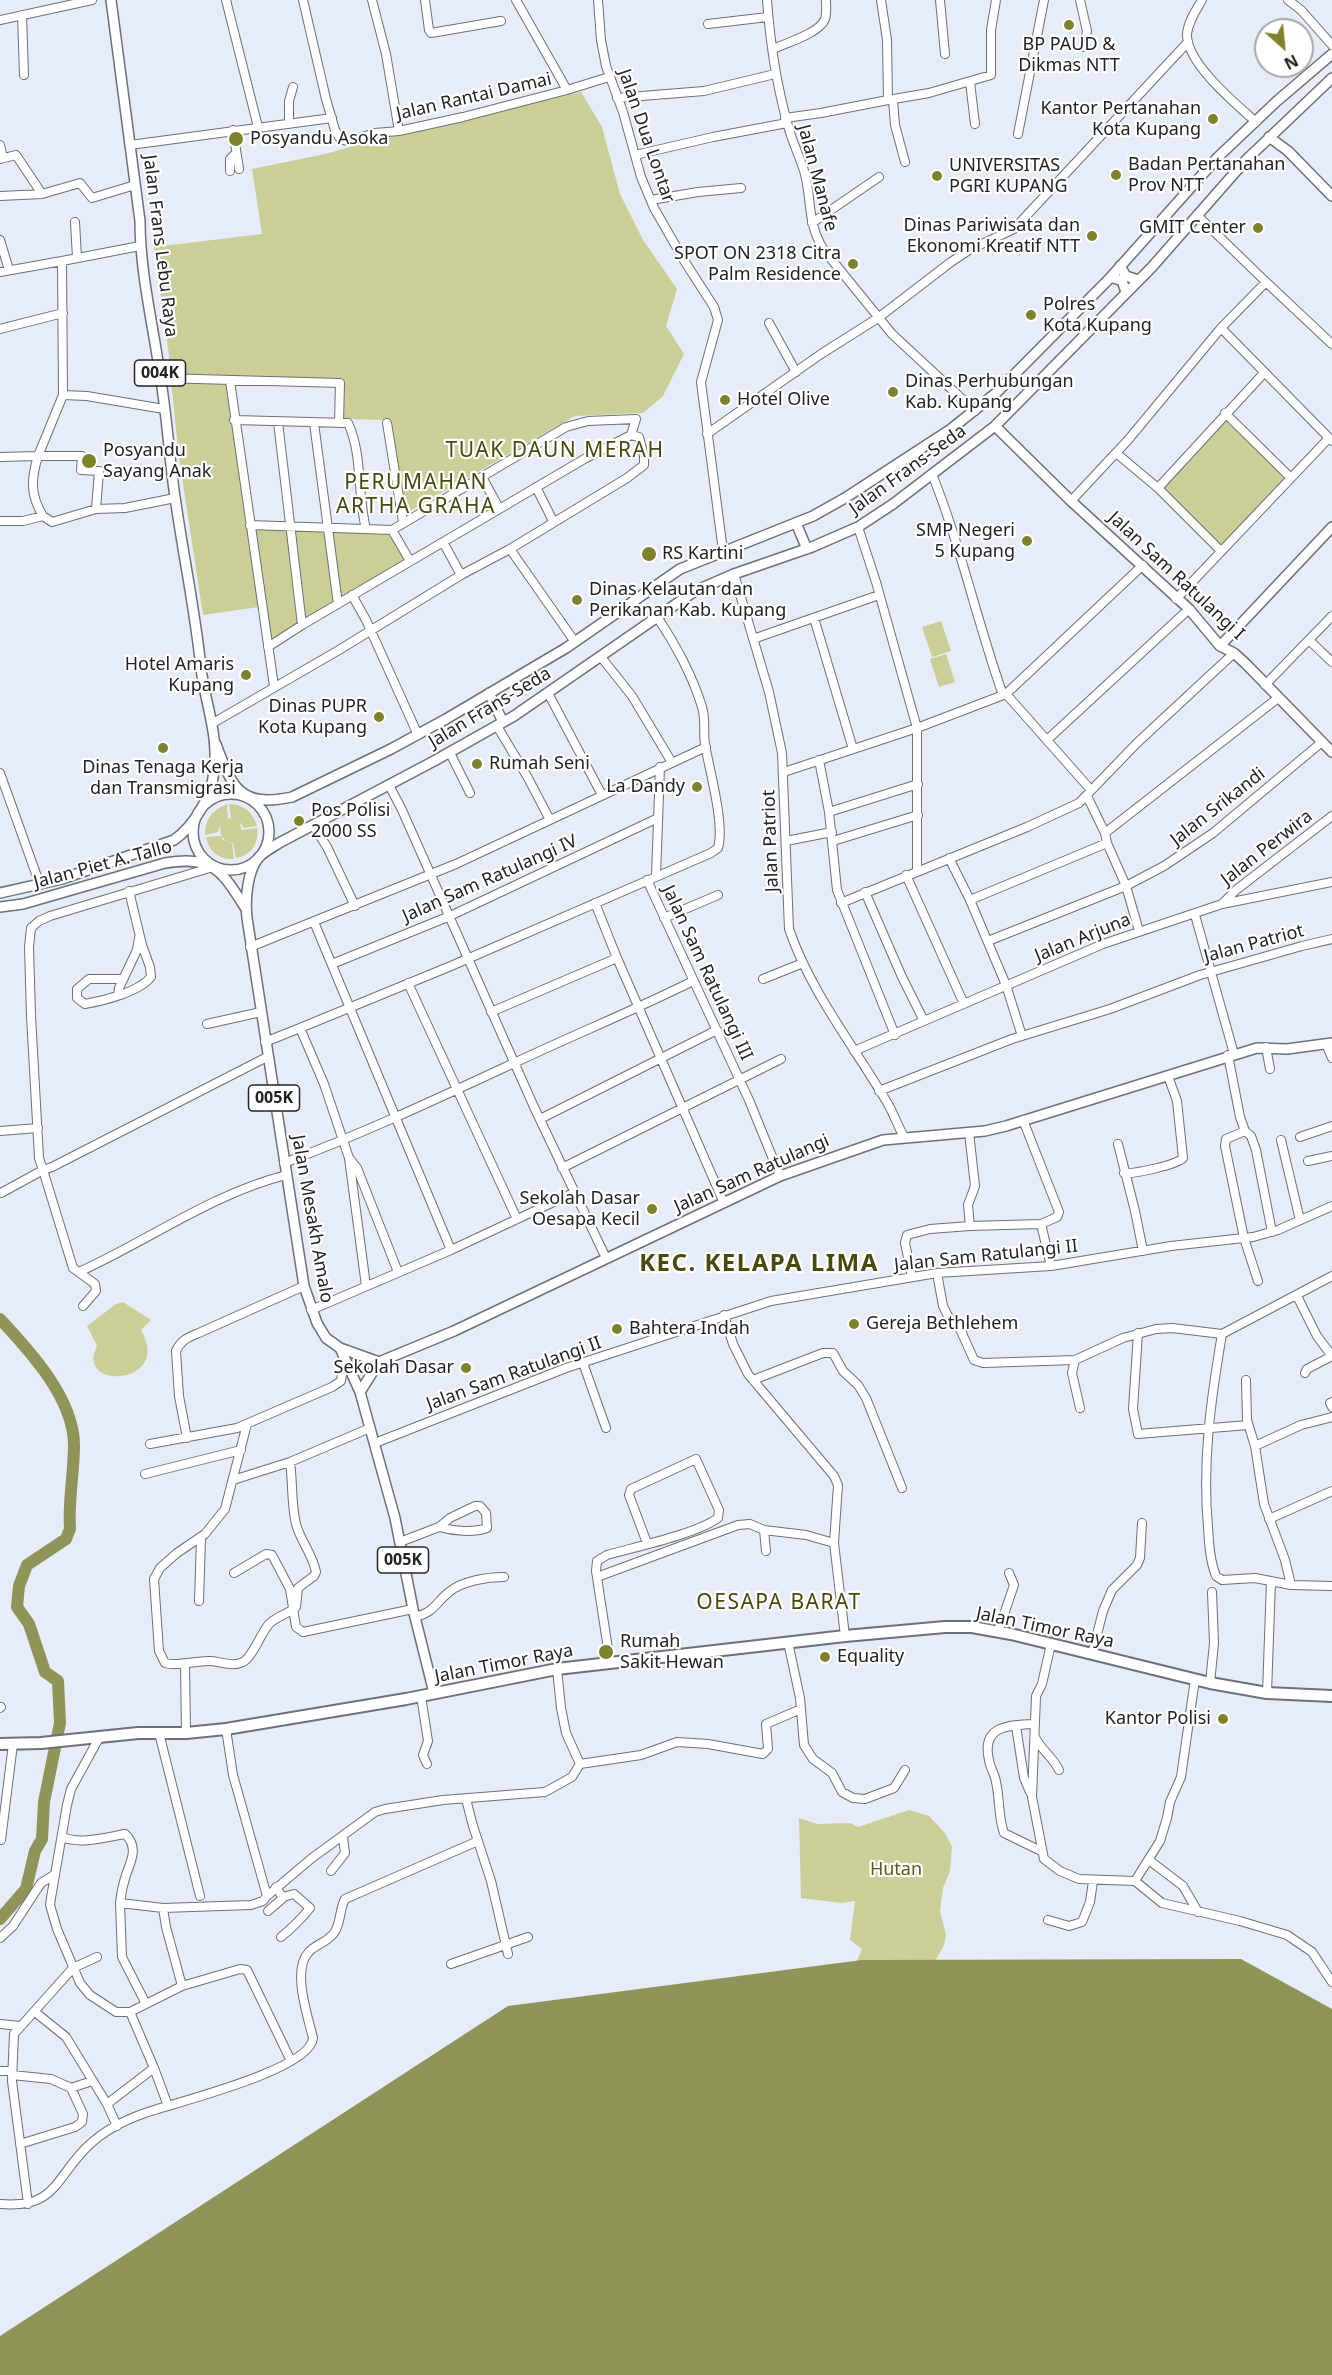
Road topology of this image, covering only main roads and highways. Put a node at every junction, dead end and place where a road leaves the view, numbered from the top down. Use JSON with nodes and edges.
{"nodes":[{"id":1,"x":111,"y":0,"type":"edge"},
{"id":2,"x":1332,"y":54,"type":"edge"},
{"id":3,"x":1332,"y":78,"type":"edge"},
{"id":4,"x":1269,"y":136,"type":"junction"},
{"id":5,"x":1332,"y":196,"type":"edge"},
{"id":6,"x":1120,"y":266,"type":"junction"},
{"id":7,"x":1110,"y":278,"type":"junction"},
{"id":8,"x":1138,"y":280,"type":"junction"},
{"id":9,"x":1126,"y":292,"type":"junction"},
{"id":10,"x":995,"y":426,"type":"junction"},
{"id":11,"x":796,"y":523,"type":"junction"},
{"id":12,"x":1332,"y":527,"type":"edge"},
{"id":13,"x":807,"y":549,"type":"junction"},
{"id":14,"x":1220,"y":646,"type":"junction"},
{"id":15,"x":489,"y":693,"type":"junction"},
{"id":16,"x":500,"y":724,"type":"junction"},
{"id":17,"x":216,"y":744,"type":"junction"},
{"id":18,"x":1332,"y":752,"type":"edge"},
{"id":19,"x":247,"y":796,"type":"junction"},
{"id":20,"x":197,"y":812,"type":"junction"},
{"id":21,"x":259,"y":857,"type":"junction"},
{"id":22,"x":214,"y":867,"type":"junction"},
{"id":23,"x":0,"y":893,"type":"edge"},
{"id":24,"x":0,"y":907,"type":"edge"},
{"id":25,"x":246,"y":909,"type":"junction"},
{"id":26,"x":1329,"y":1043,"type":"edge"},
{"id":27,"x":340,"y":1348,"type":"junction"},
{"id":28,"x":379,"y":1362,"type":"junction"},
{"id":29,"x":360,"y":1392,"type":"junction"},
{"id":30,"x":434,"y":1694,"type":"junction"},
{"id":31,"x":1332,"y":1696,"type":"edge"},
{"id":32,"x":0,"y":1744,"type":"edge"}],
"edges":[{"from":1,"to":17,"type":"main road","name":"Jalan Frans Lebu Raya","number":"004K"},
{"from":2,"to":6,"type":"main road","name":"Jalan Frans-Seda"},
{"from":3,"to":4,"type":"main road","name":"Jalan Frans-Seda"},
{"from":4,"to":5,"type":"main road"},
{"from":4,"to":8,"type":"main road","name":"Jalan Frans-Seda"},
{"from":6,"to":7,"type":"main road","name":"Jalan Frans-Seda"},
{"from":6,"to":8,"type":"main road"},
{"from":7,"to":9,"type":"main road"},
{"from":7,"to":11,"type":"main road","name":"Jalan Frans-Seda"},
{"from":8,"to":9,"type":"main road","name":"Jalan Frans-Seda"},
{"from":9,"to":10,"type":"main road","name":"Jalan Frans-Seda"},
{"from":10,"to":13,"type":"main road","name":"Jalan Frans-Seda"},
{"from":10,"to":14,"type":"main road","name":"Jalan Sam Ratulangi I"},
{"from":11,"to":13,"type":"main road"},
{"from":11,"to":15,"type":"main road","name":"Jalan Frans-Seda"},
{"from":12,"to":14,"type":"main road"},
{"from":13,"to":16,"type":"main road","name":"Jalan Frans-Seda"},
{"from":14,"to":18,"type":"main road","name":"Jalan Sam Ratulangi I"},
{"from":15,"to":16,"type":"main road"},
{"from":15,"to":19,"type":"main road","name":"Jalan Frans-Seda"},
{"from":16,"to":21,"type":"main road","name":"Jalan Frans-Seda"},
{"from":17,"to":19,"type":"main road","name":"Jalan Frans Lebu Raya","number":"004K"},
{"from":17,"to":20,"type":"main road","name":"Jalan Frans Lebu Raya","number":"004K"},
{"from":19,"to":20,"type":"main road"},
{"from":19,"to":21,"type":"main road"},
{"from":20,"to":22,"type":"main road"},
{"from":20,"to":23,"type":"main road","name":"Jalan Piet A. Tallo"},
{"from":21,"to":22,"type":"main road"},
{"from":21,"to":25,"type":"main road","name":"Jalan Mesakh Amalo","number":"005K"},
{"from":22,"to":24,"type":"main road","name":"Jalan Piet A. Tallo"},
{"from":22,"to":25,"type":"main road","name":"Jalan Mesakh Amalo","number":"005K"},
{"from":25,"to":27,"type":"main road","name":"Jalan Mesakh Amalo","number":"005K"},
{"from":26,"to":28,"type":"main road","name":"Jalan Sam Ratulangi"},
{"from":27,"to":28,"type":"main road"},
{"from":27,"to":29,"type":"main road","name":"Jalan Mesakh Amalo","number":"005K"},
{"from":28,"to":29,"type":"main road"},
{"from":29,"to":30,"type":"main road","name":"Jalan Mesakh Amalo","number":"005K"},
{"from":30,"to":31,"type":"highway","name":"Jalan Timor Raya"},
{"from":30,"to":32,"type":"highway","name":"Jalan Timor Raya"}]}
